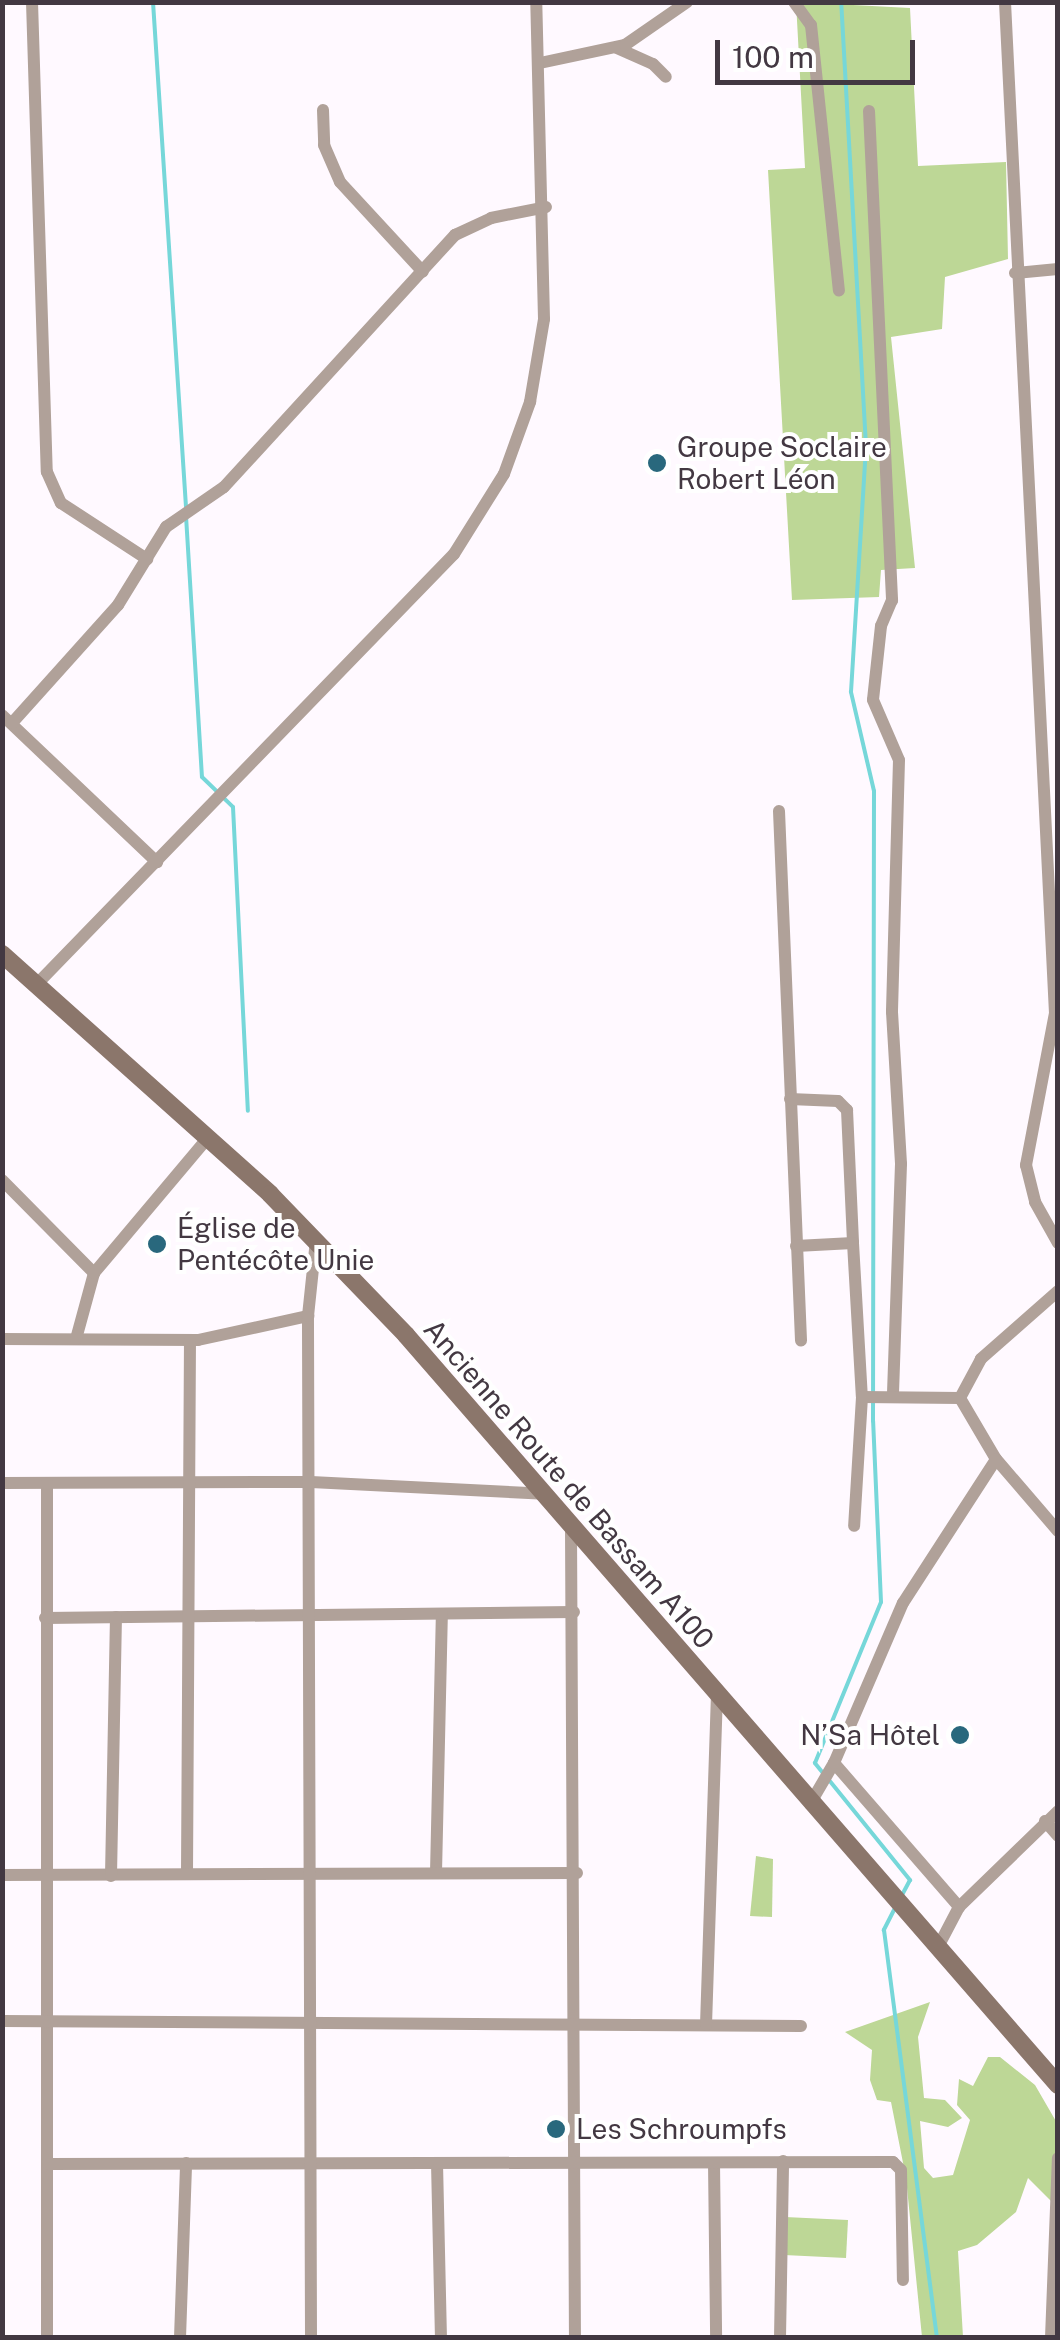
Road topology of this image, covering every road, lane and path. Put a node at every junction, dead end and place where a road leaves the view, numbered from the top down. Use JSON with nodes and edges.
{"nodes":[{"id":1,"x":32,"y":2,"type":"edge"},
{"id":2,"x":536,"y":2,"type":"edge"},
{"id":3,"x":687,"y":2,"type":"edge"},
{"id":4,"x":794,"y":2,"type":"edge"},
{"id":5,"x":1005,"y":2,"type":"edge"},
{"id":6,"x":616,"y":48,"type":"junction"},
{"id":7,"x":540,"y":64,"type":"junction"},
{"id":8,"x":666,"y":77,"type":"dead end"},
{"id":9,"x":323,"y":110,"type":"dead end"},
{"id":10,"x":869,"y":110,"type":"dead end"},
{"id":11,"x":546,"y":207,"type":"junction"},
{"id":12,"x":1058,"y":270,"type":"edge"},
{"id":13,"x":423,"y":272,"type":"junction"},
{"id":14,"x":1015,"y":273,"type":"junction"},
{"id":15,"x":839,"y":291,"type":"dead end"},
{"id":16,"x":147,"y":559,"type":"junction"},
{"id":17,"x":7,"y":719,"type":"edge"},
{"id":18,"x":779,"y":811,"type":"dead end"},
{"id":19,"x":157,"y":862,"type":"junction"},
{"id":20,"x":2,"y":954,"type":"edge"},
{"id":21,"x":36,"y":985,"type":"junction"},
{"id":22,"x":790,"y":1099,"type":"junction"},
{"id":23,"x":207,"y":1139,"type":"junction"},
{"id":24,"x":2,"y":1180,"type":"edge"},
{"id":25,"x":316,"y":1240,"type":"junction"},
{"id":26,"x":1058,"y":1242,"type":"edge"},
{"id":27,"x":853,"y":1243,"type":"junction"},
{"id":28,"x":796,"y":1246,"type":"junction"},
{"id":29,"x":94,"y":1273,"type":"junction"},
{"id":30,"x":1058,"y":1290,"type":"edge"},
{"id":31,"x":308,"y":1316,"type":"junction"},
{"id":32,"x":76,"y":1339,"type":"junction"},
{"id":33,"x":2,"y":1340,"type":"edge"},
{"id":34,"x":190,"y":1340,"type":"junction"},
{"id":35,"x":801,"y":1341,"type":"dead end"},
{"id":36,"x":893,"y":1395,"type":"junction"},
{"id":37,"x":862,"y":1397,"type":"junction"},
{"id":38,"x":960,"y":1398,"type":"junction"},
{"id":39,"x":996,"y":1458,"type":"junction"},
{"id":40,"x":47,"y":1482,"type":"junction"},
{"id":41,"x":192,"y":1482,"type":"junction"},
{"id":42,"x":311,"y":1482,"type":"junction"},
{"id":43,"x":2,"y":1483,"type":"edge"},
{"id":44,"x":544,"y":1494,"type":"junction"},
{"id":45,"x":854,"y":1526,"type":"dead end"},
{"id":46,"x":571,"y":1529,"type":"junction"},
{"id":47,"x":1058,"y":1531,"type":"edge"},
{"id":48,"x":574,"y":1612,"type":"junction"},
{"id":49,"x":310,"y":1613,"type":"junction"},
{"id":50,"x":442,"y":1614,"type":"junction"},
{"id":51,"x":188,"y":1616,"type":"junction"},
{"id":52,"x":116,"y":1617,"type":"junction"},
{"id":53,"x":45,"y":1618,"type":"junction"},
{"id":54,"x":717,"y":1698,"type":"junction"},
{"id":55,"x":834,"y":1763,"type":"junction"},
{"id":56,"x":810,"y":1804,"type":"junction"},
{"id":57,"x":1058,"y":1811,"type":"edge"},
{"id":58,"x":1046,"y":1822,"type":"junction"},
{"id":59,"x":1058,"y":1836,"type":"edge"},
{"id":60,"x":311,"y":1872,"type":"junction"},
{"id":61,"x":436,"y":1873,"type":"junction"},
{"id":62,"x":577,"y":1873,"type":"junction"},
{"id":63,"x":2,"y":1874,"type":"edge"},
{"id":64,"x":187,"y":1874,"type":"junction"},
{"id":65,"x":46,"y":1875,"type":"junction"},
{"id":66,"x":111,"y":1876,"type":"junction"},
{"id":67,"x":959,"y":1907,"type":"junction"},
{"id":68,"x":938,"y":1948,"type":"junction"},
{"id":69,"x":308,"y":2019,"type":"junction"},
{"id":70,"x":2,"y":2021,"type":"edge"},
{"id":71,"x":576,"y":2022,"type":"junction"},
{"id":72,"x":48,"y":2023,"type":"junction"},
{"id":73,"x":706,"y":2025,"type":"junction"},
{"id":74,"x":801,"y":2026,"type":"dead end"},
{"id":75,"x":1058,"y":2085,"type":"edge"},
{"id":76,"x":1058,"y":2158,"type":"edge"},
{"id":77,"x":310,"y":2161,"type":"junction"},
{"id":78,"x":783,"y":2161,"type":"junction"},
{"id":79,"x":437,"y":2162,"type":"junction"},
{"id":80,"x":714,"y":2162,"type":"junction"},
{"id":81,"x":186,"y":2163,"type":"junction"},
{"id":82,"x":48,"y":2164,"type":"junction"},
{"id":83,"x":578,"y":2164,"type":"junction"},
{"id":84,"x":903,"y":2280,"type":"dead end"},
{"id":85,"x":47,"y":2338,"type":"edge"},
{"id":86,"x":180,"y":2338,"type":"edge"},
{"id":87,"x":311,"y":2338,"type":"edge"},
{"id":88,"x":440,"y":2338,"type":"edge"},
{"id":89,"x":575,"y":2338,"type":"edge"},
{"id":90,"x":716,"y":2338,"type":"edge"},
{"id":91,"x":780,"y":2338,"type":"edge"},
{"id":92,"x":1051,"y":2338,"type":"edge"}],
"edges":[{"from":1,"to":16,"type":"street"},
{"from":2,"to":7,"type":"street"},
{"from":3,"to":6,"type":"street"},
{"from":4,"to":15,"type":"street"},
{"from":5,"to":14,"type":"street"},
{"from":6,"to":7,"type":"street"},
{"from":6,"to":8,"type":"street"},
{"from":7,"to":11,"type":"street"},
{"from":9,"to":13,"type":"street"},
{"from":10,"to":36,"type":"street"},
{"from":11,"to":13,"type":"street"},
{"from":11,"to":19,"type":"street"},
{"from":12,"to":14,"type":"street"},
{"from":13,"to":16,"type":"street"},
{"from":14,"to":26,"type":"street"},
{"from":16,"to":17,"type":"street"},
{"from":17,"to":19,"type":"street"},
{"from":18,"to":22,"type":"street"},
{"from":19,"to":21,"type":"street"},
{"from":20,"to":21,"type":"main road","name":"Ancienne Route de Bassam A100"},
{"from":21,"to":23,"type":"main road","name":"Ancienne Route de Bassam A100"},
{"from":22,"to":27,"type":"street"},
{"from":22,"to":28,"type":"street"},
{"from":23,"to":25,"type":"main road","name":"Ancienne Route de Bassam A100"},
{"from":23,"to":29,"type":"street"},
{"from":24,"to":29,"type":"street"},
{"from":25,"to":31,"type":"street"},
{"from":25,"to":44,"type":"main road","name":"Ancienne Route de Bassam A100"},
{"from":27,"to":28,"type":"street"},
{"from":27,"to":37,"type":"street"},
{"from":28,"to":35,"type":"street"},
{"from":29,"to":32,"type":"street"},
{"from":30,"to":38,"type":"street"},
{"from":31,"to":34,"type":"street"},
{"from":31,"to":42,"type":"street"},
{"from":32,"to":33,"type":"street"},
{"from":32,"to":34,"type":"street"},
{"from":34,"to":41,"type":"street"},
{"from":36,"to":37,"type":"street"},
{"from":36,"to":38,"type":"street"},
{"from":37,"to":45,"type":"street"},
{"from":38,"to":39,"type":"street"},
{"from":39,"to":47,"type":"street"},
{"from":39,"to":55,"type":"street"},
{"from":40,"to":41,"type":"street"},
{"from":40,"to":43,"type":"street"},
{"from":40,"to":53,"type":"street"},
{"from":41,"to":42,"type":"street"},
{"from":41,"to":51,"type":"street"},
{"from":42,"to":44,"type":"street"},
{"from":42,"to":49,"type":"street"},
{"from":44,"to":46,"type":"main road","name":"Ancienne Route de Bassam A100"},
{"from":46,"to":48,"type":"street"},
{"from":46,"to":54,"type":"main road","name":"Ancienne Route de Bassam A100"},
{"from":48,"to":50,"type":"street"},
{"from":48,"to":62,"type":"street"},
{"from":49,"to":50,"type":"street"},
{"from":49,"to":51,"type":"street"},
{"from":49,"to":60,"type":"street"},
{"from":50,"to":61,"type":"street"},
{"from":51,"to":52,"type":"street"},
{"from":51,"to":64,"type":"street"},
{"from":52,"to":53,"type":"street"},
{"from":52,"to":66,"type":"street"},
{"from":53,"to":65,"type":"street"},
{"from":54,"to":56,"type":"main road","name":"Ancienne Route de Bassam A100"},
{"from":54,"to":73,"type":"street"},
{"from":55,"to":56,"type":"street"},
{"from":55,"to":67,"type":"street"},
{"from":56,"to":68,"type":"main road","name":"Ancienne Route de Bassam A100"},
{"from":57,"to":58,"type":"street"},
{"from":58,"to":59,"type":"street"},
{"from":58,"to":67,"type":"street"},
{"from":60,"to":61,"type":"street"},
{"from":60,"to":64,"type":"street"},
{"from":60,"to":69,"type":"street"},
{"from":61,"to":62,"type":"street"},
{"from":62,"to":71,"type":"street"},
{"from":63,"to":65,"type":"street"},
{"from":64,"to":66,"type":"street"},
{"from":65,"to":66,"type":"street"},
{"from":65,"to":72,"type":"street"},
{"from":67,"to":68,"type":"street"},
{"from":68,"to":75,"type":"main road","name":"Ancienne Route de Bassam A100"},
{"from":69,"to":71,"type":"street"},
{"from":69,"to":72,"type":"street"},
{"from":69,"to":77,"type":"street"},
{"from":70,"to":72,"type":"street"},
{"from":71,"to":73,"type":"street"},
{"from":71,"to":83,"type":"street"},
{"from":72,"to":82,"type":"street"},
{"from":73,"to":74,"type":"street"},
{"from":76,"to":92,"type":"street"},
{"from":77,"to":79,"type":"street"},
{"from":77,"to":81,"type":"street"},
{"from":77,"to":87,"type":"street"},
{"from":78,"to":80,"type":"street"},
{"from":78,"to":84,"type":"street"},
{"from":78,"to":91,"type":"street"},
{"from":79,"to":83,"type":"street"},
{"from":79,"to":88,"type":"street"},
{"from":80,"to":83,"type":"street"},
{"from":80,"to":90,"type":"street"},
{"from":81,"to":82,"type":"street"},
{"from":81,"to":86,"type":"street"},
{"from":82,"to":85,"type":"street"},
{"from":83,"to":89,"type":"street"}]}
